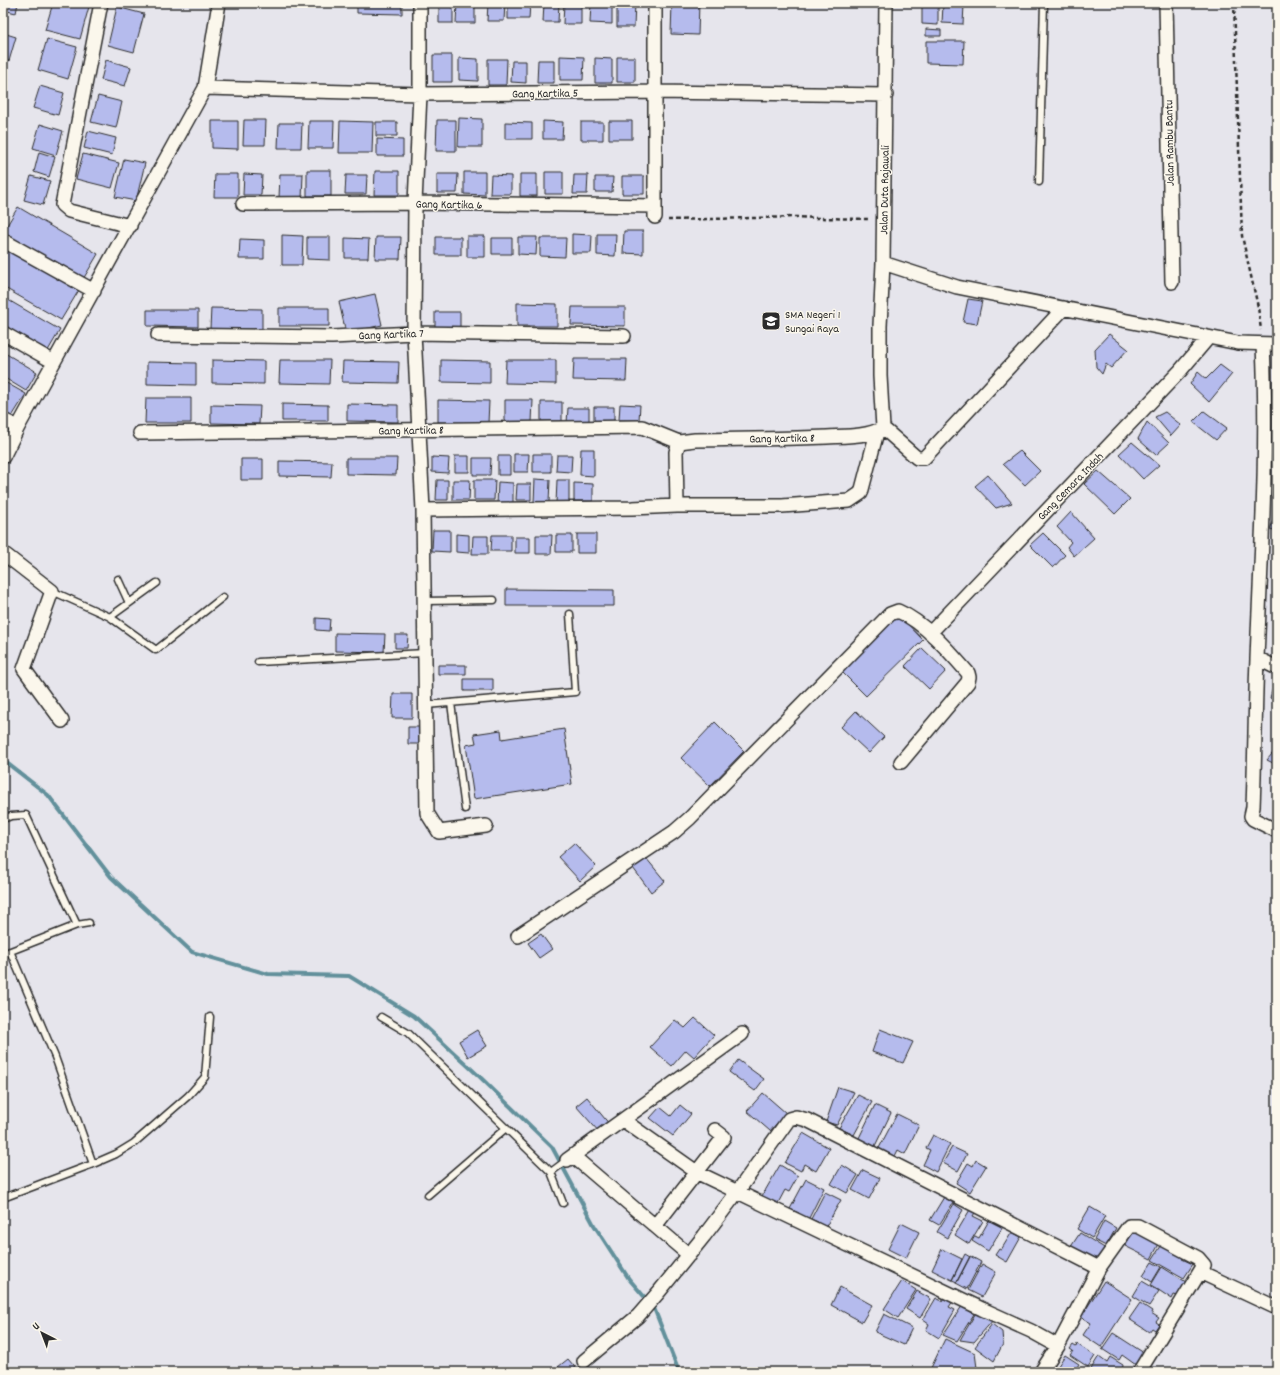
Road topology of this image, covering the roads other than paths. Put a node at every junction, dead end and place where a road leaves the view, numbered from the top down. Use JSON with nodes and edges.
{"nodes":[{"id":1,"x":101,"y":3,"type":"edge"},
{"id":2,"x":219,"y":3,"type":"edge"},
{"id":3,"x":420,"y":3,"type":"edge"},
{"id":4,"x":655,"y":3,"type":"edge"},
{"id":5,"x":886,"y":3,"type":"edge"},
{"id":6,"x":1044,"y":3,"type":"edge"},
{"id":7,"x":1166,"y":3,"type":"edge"},
{"id":8,"x":205,"y":88,"type":"junction"},
{"id":9,"x":654,"y":92,"type":"junction"},
{"id":10,"x":420,"y":94,"type":"junction"},
{"id":11,"x":886,"y":95,"type":"junction"},
{"id":12,"x":1039,"y":182,"type":"dead end"},
{"id":13,"x":243,"y":204,"type":"dead end"},
{"id":14,"x":415,"y":204,"type":"junction"},
{"id":15,"x":130,"y":226,"type":"junction"},
{"id":16,"x":4,"y":242,"type":"edge"},
{"id":17,"x":883,"y":263,"type":"junction"},
{"id":18,"x":1172,"y":282,"type":"dead end"},
{"id":19,"x":94,"y":291,"type":"junction"},
{"id":20,"x":1064,"y":308,"type":"junction"},
{"id":21,"x":3,"y":333,"type":"edge"},
{"id":22,"x":414,"y":333,"type":"junction"},
{"id":23,"x":158,"y":335,"type":"dead end"},
{"id":24,"x":624,"y":336,"type":"dead end"},
{"id":25,"x":1208,"y":338,"type":"junction"},
{"id":26,"x":1277,"y":344,"type":"edge"},
{"id":27,"x":1263,"y":345,"type":"junction"},
{"id":28,"x":54,"y":362,"type":"junction"},
{"id":29,"x":3,"y":420,"type":"edge"},
{"id":30,"x":18,"y":428,"type":"junction"},
{"id":31,"x":418,"y":430,"type":"junction"},
{"id":32,"x":880,"y":430,"type":"junction"},
{"id":33,"x":140,"y":433,"type":"dead end"},
{"id":34,"x":679,"y":442,"type":"junction"},
{"id":35,"x":3,"y":457,"type":"edge"},
{"id":36,"x":677,"y":506,"type":"junction"},
{"id":37,"x":423,"y":510,"type":"junction"},
{"id":38,"x":3,"y":553,"type":"edge"},
{"id":39,"x":118,"y":579,"type":"dead end"},
{"id":40,"x":157,"y":583,"type":"dead end"},
{"id":41,"x":52,"y":591,"type":"junction"},
{"id":42,"x":223,"y":597,"type":"dead end"},
{"id":43,"x":424,"y":600,"type":"junction"},
{"id":44,"x":494,"y":600,"type":"dead end"},
{"id":45,"x":129,"y":603,"type":"junction"},
{"id":46,"x":570,"y":614,"type":"dead end"},
{"id":47,"x":110,"y":617,"type":"junction"},
{"id":48,"x":930,"y":633,"type":"junction"},
{"id":49,"x":425,"y":653,"type":"junction"},
{"id":50,"x":1257,"y":658,"type":"junction"},
{"id":51,"x":258,"y":662,"type":"dead end"},
{"id":52,"x":1277,"y":668,"type":"edge"},
{"id":53,"x":451,"y":703,"type":"junction"},
{"id":54,"x":426,"y":705,"type":"junction"},
{"id":55,"x":62,"y":721,"type":"dead end"},
{"id":56,"x":901,"y":762,"type":"dead end"},
{"id":57,"x":465,"y":809,"type":"dead end"},
{"id":58,"x":3,"y":819,"type":"edge"},
{"id":59,"x":486,"y":826,"type":"dead end"},
{"id":60,"x":1276,"y":829,"type":"edge"},
{"id":61,"x":89,"y":924,"type":"dead end"},
{"id":62,"x":76,"y":925,"type":"junction"},
{"id":63,"x":518,"y":936,"type":"dead end"},
{"id":64,"x":10,"y":951,"type":"junction"},
{"id":65,"x":3,"y":954,"type":"edge"},
{"id":66,"x":210,"y":1017,"type":"dead end"},
{"id":67,"x":381,"y":1017,"type":"dead end"},
{"id":68,"x":742,"y":1034,"type":"dead end"},
{"id":69,"x":623,"y":1120,"type":"junction"},
{"id":70,"x":506,"y":1128,"type":"junction"},
{"id":71,"x":715,"y":1130,"type":"dead end"},
{"id":72,"x":570,"y":1158,"type":"junction"},
{"id":73,"x":93,"y":1164,"type":"junction"},
{"id":74,"x":553,"y":1170,"type":"junction"},
{"id":75,"x":698,"y":1173,"type":"junction"},
{"id":76,"x":738,"y":1191,"type":"junction"},
{"id":77,"x":428,"y":1195,"type":"dead end"},
{"id":78,"x":3,"y":1198,"type":"edge"},
{"id":79,"x":563,"y":1203,"type":"dead end"},
{"id":80,"x":656,"y":1226,"type":"junction"},
{"id":81,"x":689,"y":1255,"type":"junction"},
{"id":82,"x":1099,"y":1268,"type":"junction"},
{"id":83,"x":1200,"y":1272,"type":"junction"},
{"id":84,"x":1277,"y":1308,"type":"edge"},
{"id":85,"x":1058,"y":1346,"type":"junction"},
{"id":86,"x":584,"y":1361,"type":"dead end"},
{"id":87,"x":1041,"y":1372,"type":"edge"},
{"id":88,"x":1139,"y":1372,"type":"edge"}],
"edges":[{"from":1,"to":15,"type":"street"},
{"from":2,"to":8,"type":"street"},
{"from":3,"to":10,"type":"street"},
{"from":4,"to":9,"type":"street"},
{"from":5,"to":11,"type":"street","name":"Jalan Duta Rajawali"},
{"from":6,"to":12,"type":"lane"},
{"from":7,"to":18,"type":"street","name":"Jalan Rambu Bantu"},
{"from":8,"to":10,"type":"street","name":"Gang Kartika 5"},
{"from":8,"to":15,"type":"street"},
{"from":9,"to":10,"type":"street","name":"Gang Kartika 5"},
{"from":9,"to":11,"type":"street","name":"Gang Kartika 5"},
{"from":9,"to":14,"type":"street","name":"Gang Kartika 6"},
{"from":10,"to":14,"type":"street"},
{"from":11,"to":17,"type":"street","name":"Jalan Duta Rajawali"},
{"from":13,"to":14,"type":"street","name":"Gang Kartika 6"},
{"from":14,"to":22,"type":"street"},
{"from":15,"to":19,"type":"street"},
{"from":16,"to":19,"type":"street"},
{"from":17,"to":20,"type":"street"},
{"from":17,"to":32,"type":"street","name":"Jalan Duta Rajawali"},
{"from":19,"to":28,"type":"street"},
{"from":20,"to":25,"type":"street"},
{"from":20,"to":32,"type":"street"},
{"from":21,"to":28,"type":"street"},
{"from":22,"to":23,"type":"street","name":"Gang Kartika 7"},
{"from":22,"to":24,"type":"street","name":"Gang Kartika 7"},
{"from":22,"to":31,"type":"street"},
{"from":25,"to":27,"type":"street"},
{"from":25,"to":48,"type":"street","name":"Gang Cemara Indah"},
{"from":26,"to":27,"type":"street"},
{"from":27,"to":50,"type":"street"},
{"from":28,"to":30,"type":"street"},
{"from":29,"to":30,"type":"street"},
{"from":30,"to":35,"type":"street"},
{"from":31,"to":33,"type":"street","name":"Gang Kartika 8"},
{"from":31,"to":34,"type":"street","name":"Gang Kartika 8"},
{"from":31,"to":37,"type":"street"},
{"from":32,"to":34,"type":"street","name":"Gang Kartika 8"},
{"from":32,"to":36,"type":"street","name":"Jalan Duta Rajawali"},
{"from":34,"to":36,"type":"street"},
{"from":36,"to":37,"type":"street","name":"Jalan Duta Rajawali"},
{"from":37,"to":43,"type":"street"},
{"from":38,"to":41,"type":"street"},
{"from":39,"to":45,"type":"lane"},
{"from":40,"to":45,"type":"lane"},
{"from":41,"to":47,"type":"lane"},
{"from":41,"to":55,"type":"street"},
{"from":42,"to":47,"type":"lane"},
{"from":43,"to":44,"type":"lane"},
{"from":43,"to":49,"type":"street"},
{"from":45,"to":47,"type":"lane"},
{"from":46,"to":53,"type":"lane"},
{"from":48,"to":56,"type":"street"},
{"from":48,"to":63,"type":"street"},
{"from":49,"to":51,"type":"lane"},
{"from":49,"to":54,"type":"street"},
{"from":50,"to":52,"type":"street"},
{"from":50,"to":60,"type":"street"},
{"from":53,"to":54,"type":"lane"},
{"from":53,"to":57,"type":"lane"},
{"from":54,"to":59,"type":"street"},
{"from":58,"to":62,"type":"lane"},
{"from":61,"to":62,"type":"lane"},
{"from":62,"to":64,"type":"lane"},
{"from":64,"to":65,"type":"lane"},
{"from":64,"to":73,"type":"lane"},
{"from":66,"to":73,"type":"lane"},
{"from":67,"to":70,"type":"lane"},
{"from":68,"to":69,"type":"street"},
{"from":69,"to":72,"type":"street"},
{"from":69,"to":75,"type":"street"},
{"from":70,"to":74,"type":"lane"},
{"from":70,"to":77,"type":"lane"},
{"from":71,"to":75,"type":"street"},
{"from":72,"to":74,"type":"lane"},
{"from":72,"to":80,"type":"street"},
{"from":73,"to":78,"type":"lane"},
{"from":74,"to":79,"type":"lane"},
{"from":75,"to":76,"type":"street"},
{"from":75,"to":80,"type":"street"},
{"from":76,"to":81,"type":"street"},
{"from":76,"to":82,"type":"street"},
{"from":76,"to":85,"type":"street"},
{"from":80,"to":81,"type":"street"},
{"from":81,"to":86,"type":"street"},
{"from":82,"to":83,"type":"street"},
{"from":82,"to":85,"type":"street"},
{"from":83,"to":84,"type":"street"},
{"from":83,"to":88,"type":"street"},
{"from":85,"to":87,"type":"street"}]}
